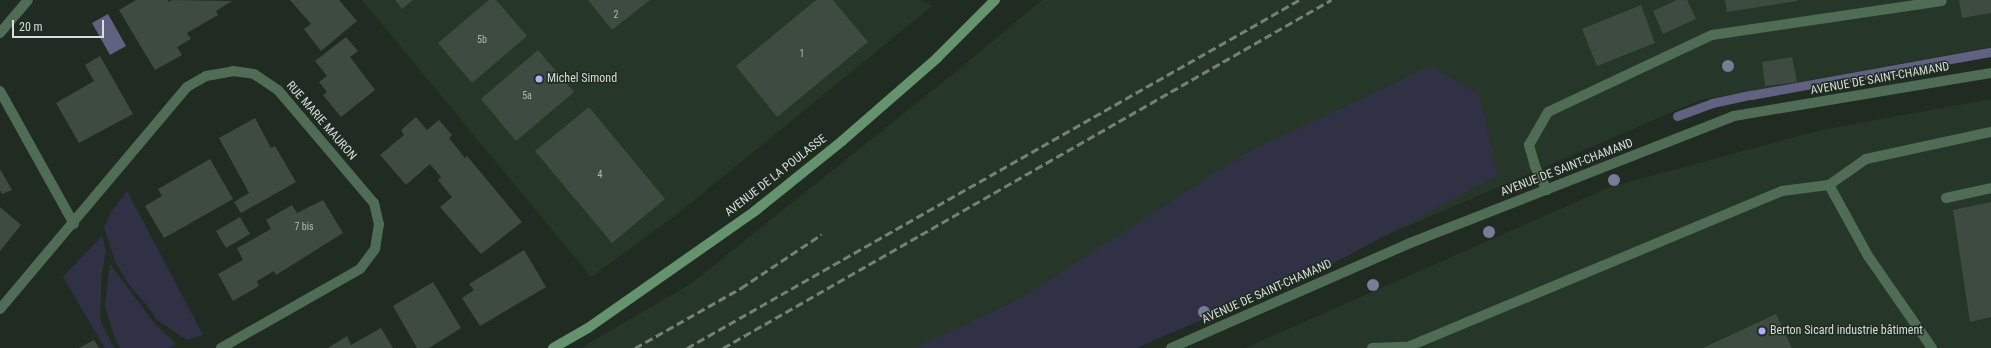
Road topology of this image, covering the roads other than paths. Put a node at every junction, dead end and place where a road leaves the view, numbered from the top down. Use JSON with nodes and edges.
{"nodes":[{"id":1,"x":28,"y":0,"type":"edge"},
{"id":2,"x":995,"y":0,"type":"edge"},
{"id":3,"x":1941,"y":0,"type":"edge"},
{"id":4,"x":0,"y":33,"type":"edge"},
{"id":5,"x":1991,"y":73,"type":"edge"},
{"id":6,"x":0,"y":91,"type":"edge"},
{"id":7,"x":1991,"y":132,"type":"edge"},
{"id":8,"x":1829,"y":185,"type":"junction"},
{"id":9,"x":1991,"y":188,"type":"edge"},
{"id":10,"x":1547,"y":190,"type":"junction"},
{"id":11,"x":1946,"y":198,"type":"dead end"},
{"id":12,"x":74,"y":224,"type":"junction"},
{"id":13,"x":0,"y":309,"type":"edge"},
{"id":14,"x":220,"y":348,"type":"edge"},
{"id":15,"x":553,"y":348,"type":"edge"},
{"id":16,"x":1171,"y":348,"type":"edge"},
{"id":17,"x":1372,"y":348,"type":"edge"},
{"id":18,"x":1405,"y":348,"type":"edge"},
{"id":19,"x":1932,"y":348,"type":"edge"}],
"edges":[{"from":1,"to":4,"type":"street"},
{"from":2,"to":15,"type":"street","name":"AVENUE DE LA POULASSE"},
{"from":3,"to":10,"type":"street"},
{"from":5,"to":10,"type":"street","name":"AVENUE DE SAINT-CHAMAND"},
{"from":6,"to":12,"type":"street"},
{"from":7,"to":8,"type":"street"},
{"from":8,"to":18,"type":"street"},
{"from":8,"to":19,"type":"street"},
{"from":9,"to":11,"type":"street"},
{"from":10,"to":16,"type":"street","name":"AVENUE DE SAINT-CHAMAND"},
{"from":12,"to":13,"type":"street","name":"RUE MARIE MAURON"},
{"from":12,"to":14,"type":"street","name":"RUE MARIE MAURON"},
{"from":17,"to":18,"type":"street"}]}
